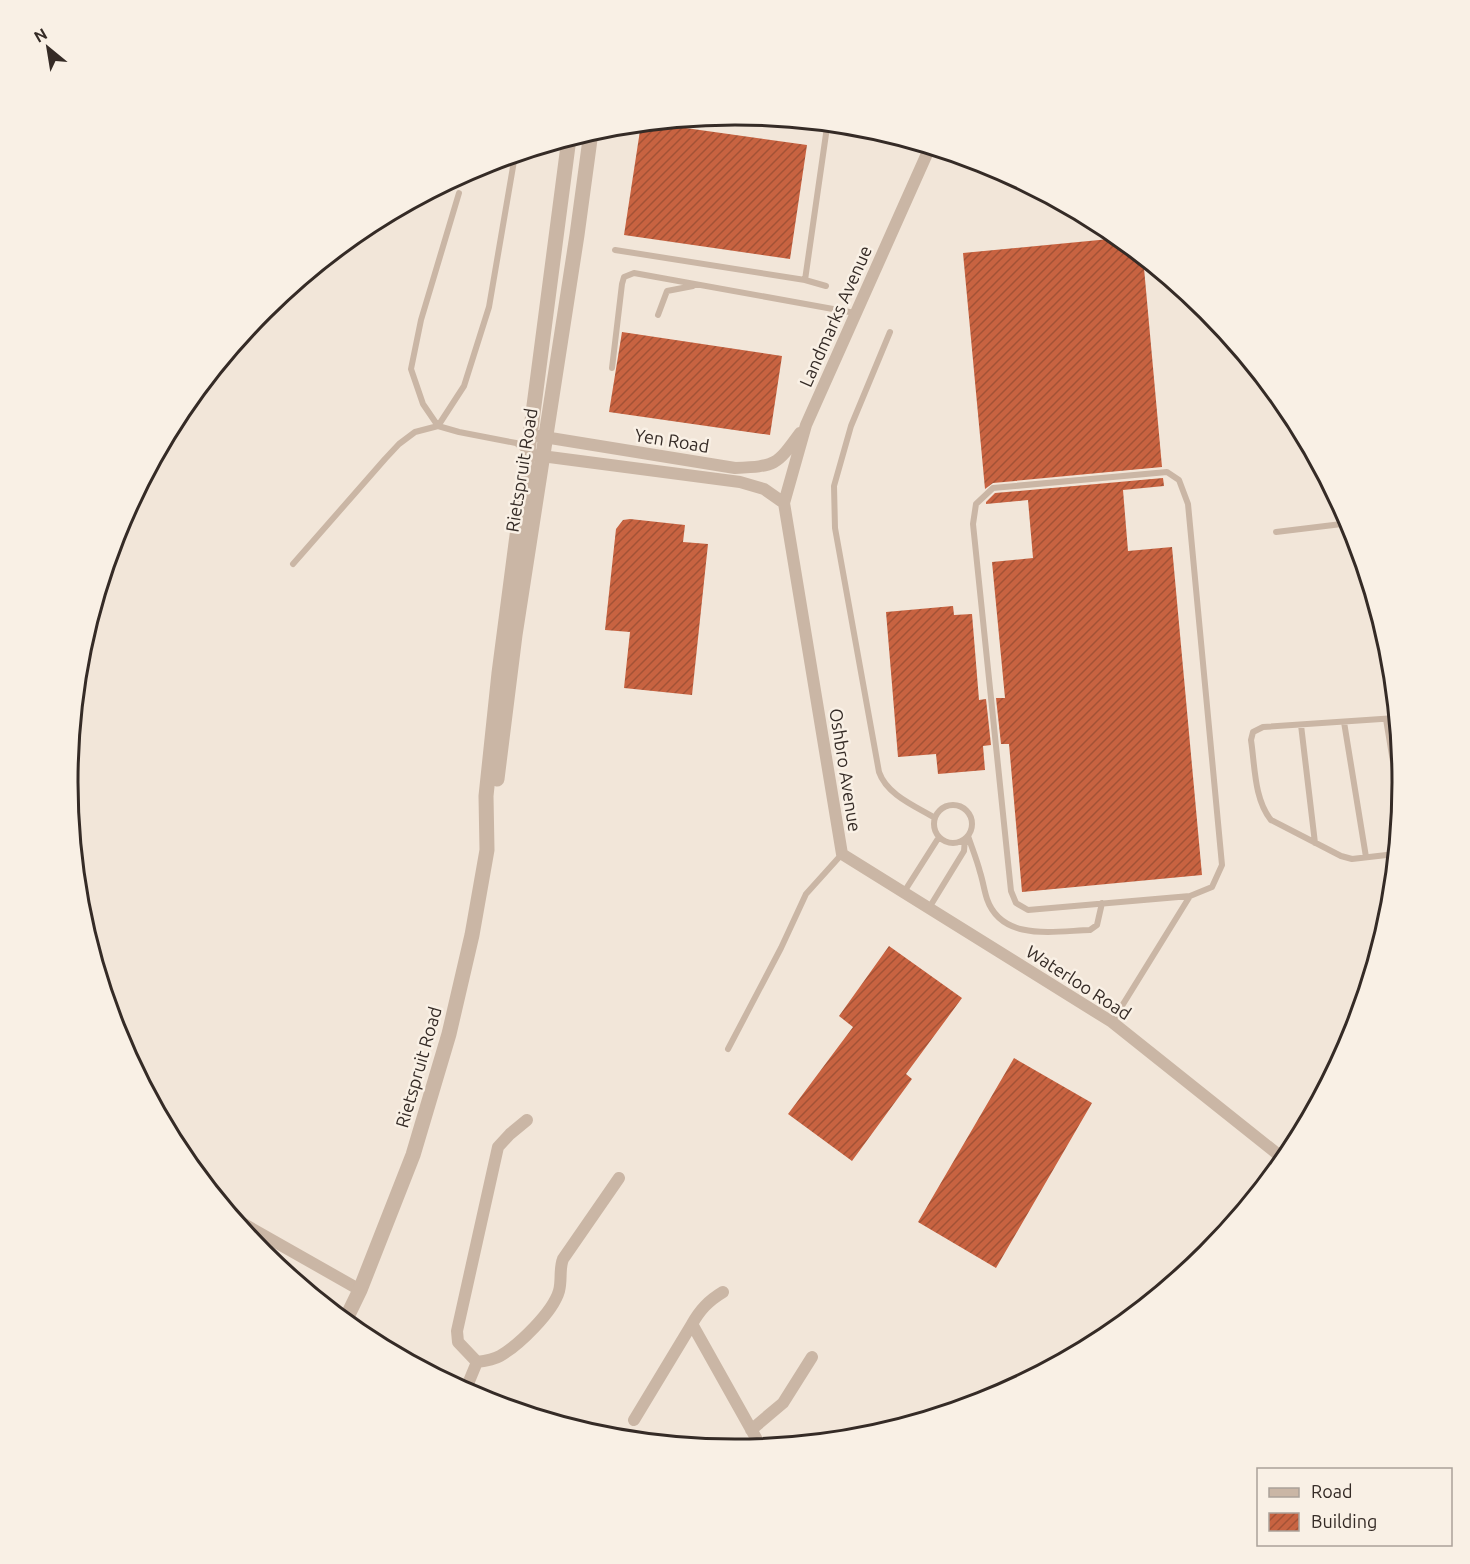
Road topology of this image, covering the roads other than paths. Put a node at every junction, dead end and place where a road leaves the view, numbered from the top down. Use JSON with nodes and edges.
{"nodes":[{"id":1,"x":826,"y":132,"type":"edge"},
{"id":2,"x":590,"y":142,"type":"edge"},
{"id":3,"x":568,"y":146,"type":"edge"},
{"id":4,"x":927,"y":154,"type":"edge"},
{"id":5,"x":513,"y":164,"type":"edge"},
{"id":6,"x":459,"y":193,"type":"dead end"},
{"id":7,"x":615,"y":250,"type":"dead end"},
{"id":8,"x":805,"y":280,"type":"junction"},
{"id":9,"x":697,"y":285,"type":"junction"},
{"id":10,"x":826,"y":286,"type":"dead end"},
{"id":11,"x":856,"y":313,"type":"junction"},
{"id":12,"x":658,"y":315,"type":"dead end"},
{"id":13,"x":890,"y":332,"type":"dead end"},
{"id":14,"x":612,"y":368,"type":"dead end"},
{"id":15,"x":806,"y":425,"type":"junction"},
{"id":16,"x":438,"y":426,"type":"junction"},
{"id":17,"x":538,"y":436,"type":"junction"},
{"id":18,"x":516,"y":443,"type":"junction"},
{"id":19,"x":535,"y":455,"type":"junction"},
{"id":20,"x":784,"y":503,"type":"junction"},
{"id":21,"x":1339,"y":524,"type":"edge"},
{"id":22,"x":1276,"y":532,"type":"dead end"},
{"id":23,"x":293,"y":564,"type":"dead end"},
{"id":24,"x":1386,"y":719,"type":"joint"},
{"id":25,"x":1344,"y":722,"type":"junction"},
{"id":26,"x":1301,"y":725,"type":"junction"},
{"id":27,"x":1391,"y":751,"type":"edge"},
{"id":28,"x":935,"y":818,"type":"junction"},
{"id":29,"x":939,"y":837,"type":"junction"},
{"id":30,"x":967,"y":838,"type":"junction"},
{"id":31,"x":1316,"y":843,"type":"junction"},
{"id":32,"x":842,"y":854,"type":"junction"},
{"id":33,"x":1388,"y":855,"type":"edge"},
{"id":34,"x":1366,"y":857,"type":"junction"},
{"id":35,"x":904,"y":893,"type":"junction"},
{"id":36,"x":1190,"y":896,"type":"junction"},
{"id":37,"x":1102,"y":903,"type":"junction"},
{"id":38,"x":929,"y":908,"type":"junction"},
{"id":39,"x":1112,"y":1022,"type":"junction"},
{"id":40,"x":728,"y":1049,"type":"dead end"},
{"id":41,"x":527,"y":1120,"type":"dead end"},
{"id":42,"x":1277,"y":1153,"type":"edge"},
{"id":43,"x":619,"y":1178,"type":"dead end"},
{"id":44,"x":255,"y":1230,"type":"edge"},
{"id":45,"x":360,"y":1290,"type":"junction"},
{"id":46,"x":723,"y":1292,"type":"dead end"},
{"id":47,"x":349,"y":1313,"type":"edge"},
{"id":48,"x":692,"y":1324,"type":"junction"},
{"id":49,"x":812,"y":1357,"type":"dead end"},
{"id":50,"x":477,"y":1362,"type":"junction"},
{"id":51,"x":469,"y":1382,"type":"edge"},
{"id":52,"x":634,"y":1420,"type":"dead end"},
{"id":53,"x":751,"y":1430,"type":"junction"},
{"id":54,"x":756,"y":1439,"type":"edge"}],
"edges":[{"from":1,"to":8,"type":"lane"},
{"from":2,"to":17,"type":"street","name":"Rietspruit Road"},
{"from":3,"to":17,"type":"street","name":"Rietspruit Road"},
{"from":4,"to":11,"type":"street","name":"Landmarks Avenue"},
{"from":5,"to":16,"type":"lane"},
{"from":6,"to":16,"type":"lane"},
{"from":7,"to":8,"type":"lane"},
{"from":8,"to":10,"type":"lane"},
{"from":9,"to":11,"type":"lane"},
{"from":9,"to":12,"type":"lane"},
{"from":9,"to":14,"type":"lane"},
{"from":11,"to":15,"type":"street","name":"Landmarks Avenue"},
{"from":13,"to":28,"type":"lane"},
{"from":15,"to":17,"type":"street","name":"Yen Road"},
{"from":15,"to":20,"type":"street","name":"Landmarks Avenue"},
{"from":16,"to":18,"type":"lane"},
{"from":16,"to":23,"type":"lane"},
{"from":17,"to":18,"type":"lane"},
{"from":17,"to":19,"type":"street","name":"Rietspruit Road"},
{"from":18,"to":19,"type":"lane"},
{"from":19,"to":20,"type":"street","name":"Yen Road"},
{"from":19,"to":45,"type":"street","name":"Rietspruit Road"},
{"from":20,"to":32,"type":"street","name":"Oshbro Avenue"},
{"from":21,"to":22,"type":"lane"},
{"from":24,"to":25,"type":"lane"},
{"from":24,"to":27,"type":"lane"},
{"from":25,"to":26,"type":"lane"},
{"from":25,"to":34,"type":"lane"},
{"from":26,"to":31,"type":"lane"},
{"from":26,"to":31,"type":"lane"},
{"from":28,"to":29,"type":"lane"},
{"from":28,"to":30,"type":"lane"},
{"from":29,"to":30,"type":"lane"},
{"from":29,"to":35,"type":"lane"},
{"from":30,"to":37,"type":"lane"},
{"from":30,"to":38,"type":"lane"},
{"from":31,"to":34,"type":"lane"},
{"from":32,"to":35,"type":"street","name":"Waterloo Road"},
{"from":32,"to":40,"type":"lane","name":"Oshbro Avenue"},
{"from":33,"to":34,"type":"lane"},
{"from":35,"to":38,"type":"street","name":"Waterloo Road"},
{"from":36,"to":37,"type":"lane"},
{"from":36,"to":37,"type":"lane"},
{"from":36,"to":39,"type":"lane"},
{"from":38,"to":39,"type":"street","name":"Waterloo Road"},
{"from":39,"to":42,"type":"street","name":"Waterloo Road"},
{"from":41,"to":50,"type":"street"},
{"from":43,"to":50,"type":"street"},
{"from":44,"to":45,"type":"street"},
{"from":45,"to":47,"type":"street","name":"Rietspruit Road"},
{"from":46,"to":48,"type":"street"},
{"from":48,"to":52,"type":"street"},
{"from":48,"to":53,"type":"street"},
{"from":49,"to":53,"type":"street"},
{"from":50,"to":51,"type":"street"},
{"from":53,"to":54,"type":"street"}]}
